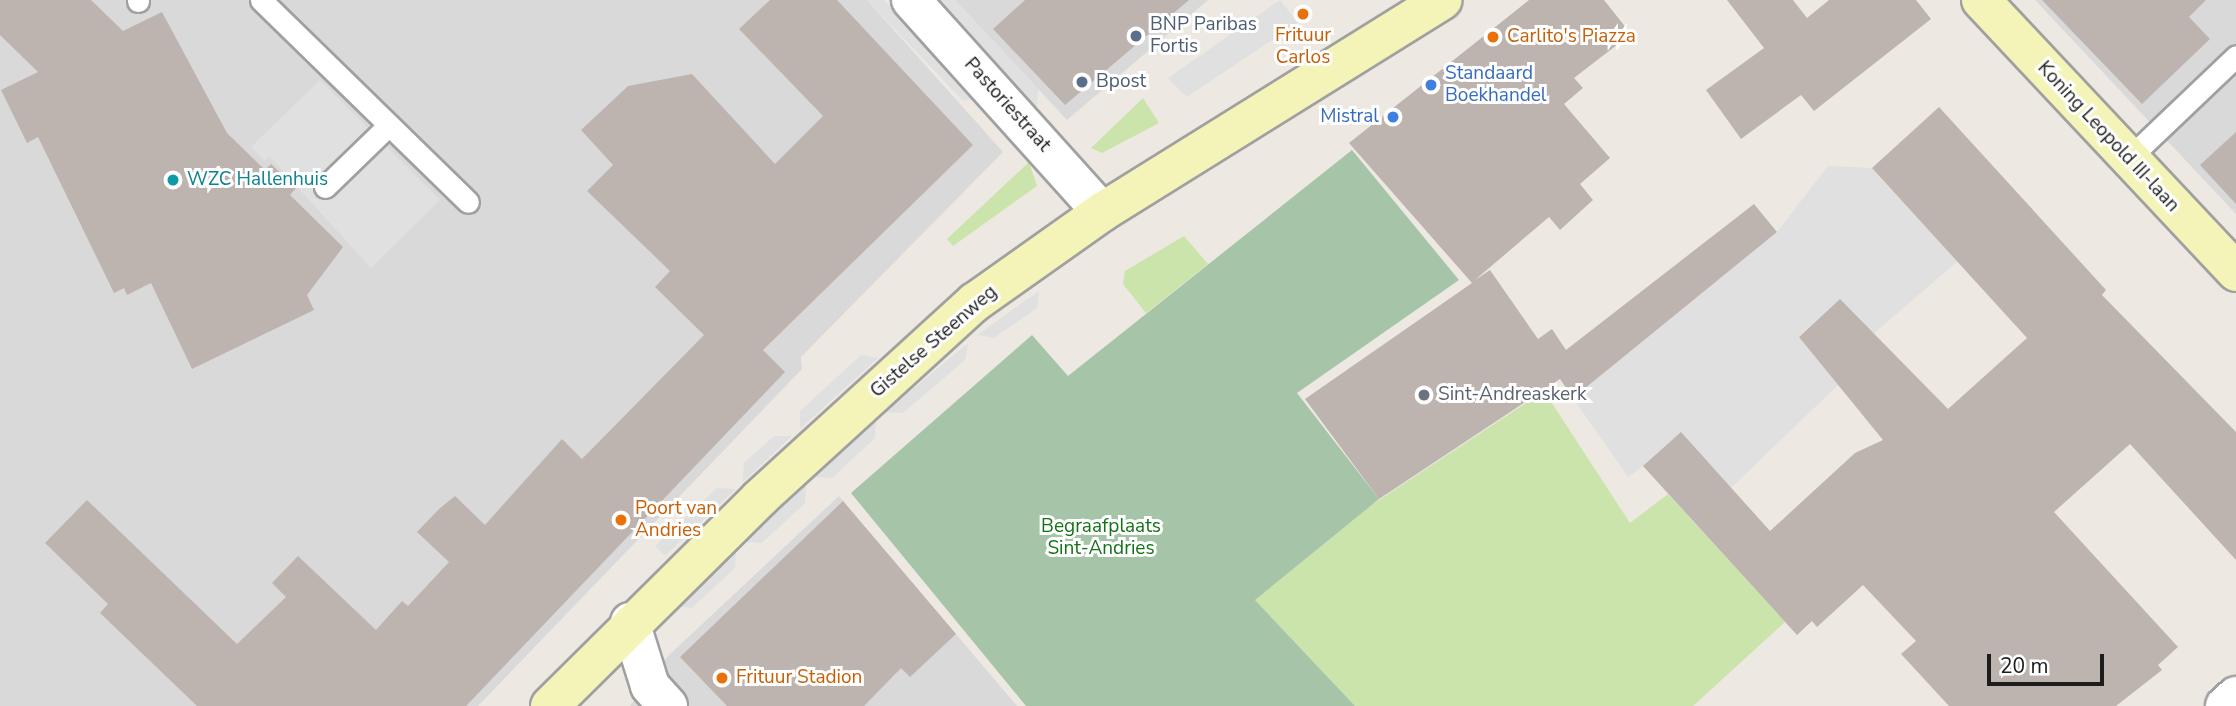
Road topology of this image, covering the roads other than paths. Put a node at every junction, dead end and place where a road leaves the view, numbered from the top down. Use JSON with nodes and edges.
{"nodes":[{"id":1,"x":261,"y":0,"type":"edge"},
{"id":2,"x":911,"y":0,"type":"edge"},
{"id":3,"x":1442,"y":0,"type":"edge"},
{"id":4,"x":1981,"y":0,"type":"edge"},
{"id":5,"x":2236,"y":55,"type":"edge"},
{"id":6,"x":388,"y":125,"type":"junction"},
{"id":7,"x":2128,"y":159,"type":"junction"},
{"id":8,"x":325,"y":187,"type":"dead end"},
{"id":9,"x":468,"y":202,"type":"dead end"},
{"id":10,"x":1102,"y":212,"type":"junction"},
{"id":11,"x":2236,"y":272,"type":"edge"},
{"id":12,"x":630,"y":622,"type":"junction"},
{"id":13,"x":2236,"y":696,"type":"edge"},
{"id":14,"x":550,"y":706,"type":"edge"},
{"id":15,"x":668,"y":706,"type":"edge"},
{"id":16,"x":2225,"y":706,"type":"edge"}],
"edges":[{"from":1,"to":6,"type":"lane"},
{"from":2,"to":10,"type":"street","name":"Pastoriestraat"},
{"from":3,"to":10,"type":"main road","name":"Gistelse Steenweg"},
{"from":4,"to":7,"type":"main road","name":"Koning Leopold III-laan"},
{"from":5,"to":7,"type":"lane"},
{"from":6,"to":8,"type":"lane"},
{"from":6,"to":9,"type":"lane"},
{"from":7,"to":11,"type":"main road","name":"Koning Leopold III-laan"},
{"from":10,"to":12,"type":"main road","name":"Gistelse Steenweg"},
{"from":12,"to":14,"type":"main road","name":"Gistelse Steenweg"},
{"from":12,"to":15,"type":"street"},
{"from":13,"to":16,"type":"street"}]}
